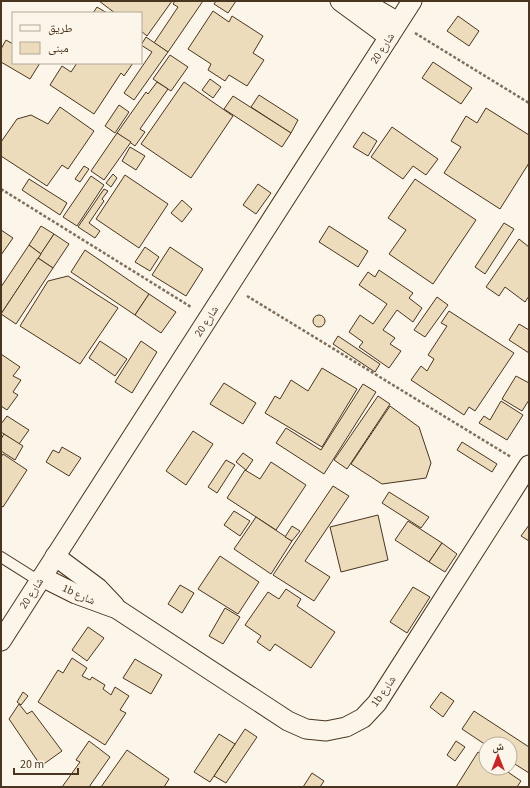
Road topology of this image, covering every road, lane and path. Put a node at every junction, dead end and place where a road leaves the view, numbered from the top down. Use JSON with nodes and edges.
{"nodes":[{"id":1,"x":340,"y":1,"type":"edge"},
{"id":2,"x":362,"y":1,"type":"edge"},
{"id":3,"x":412,"y":1,"type":"edge"},
{"id":4,"x":394,"y":30,"type":"junction"},
{"id":5,"x":529,"y":102,"type":"edge"},
{"id":6,"x":1,"y":189,"type":"edge"},
{"id":7,"x":229,"y":286,"type":"junction"},
{"id":8,"x":208,"y":318,"type":"junction"},
{"id":9,"x":528,"y":466,"type":"edge"},
{"id":10,"x":55,"y":556,"type":"junction"},
{"id":11,"x":1,"y":557,"type":"edge"},
{"id":12,"x":41,"y":579,"type":"junction"},
{"id":13,"x":117,"y":609,"type":"junction"},
{"id":14,"x":1,"y":641,"type":"edge"}],
"edges":[{"from":1,"to":4,"type":"street"},
{"from":2,"to":4,"type":"street"},
{"from":3,"to":4,"type":"street","name":"شارع 20"},
{"from":4,"to":5,"type":"path"},
{"from":4,"to":7,"type":"street","name":"شارع 20"},
{"from":6,"to":8,"type":"path"},
{"from":7,"to":8,"type":"street","name":"شارع 20"},
{"from":7,"to":9,"type":"path"},
{"from":8,"to":10,"type":"street","name":"شارع 20"},
{"from":9,"to":13,"type":"street","name":"1b شارع"},
{"from":10,"to":12,"type":"street","name":"شارع 20"},
{"from":10,"to":13,"type":"street","name":"1b شارع"},
{"from":11,"to":12,"type":"lane"},
{"from":12,"to":13,"type":"street","name":"1b شارع"},
{"from":12,"to":14,"type":"street","name":"شارع 20"}]}
